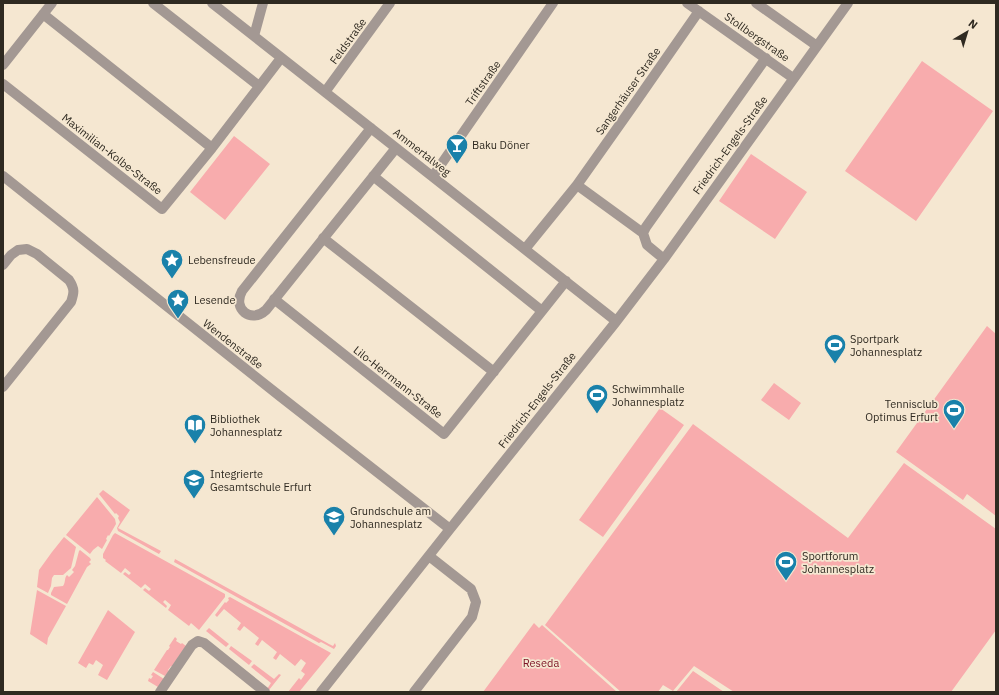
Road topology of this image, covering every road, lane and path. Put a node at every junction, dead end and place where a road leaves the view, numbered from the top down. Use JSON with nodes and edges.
{"nodes":[{"id":1,"x":52,"y":3,"type":"edge"},
{"id":2,"x":153,"y":3,"type":"edge"},
{"id":3,"x":212,"y":3,"type":"edge"},
{"id":4,"x":263,"y":3,"type":"edge"},
{"id":5,"x":390,"y":3,"type":"edge"},
{"id":6,"x":554,"y":3,"type":"edge"},
{"id":7,"x":687,"y":3,"type":"edge"},
{"id":8,"x":756,"y":3,"type":"edge"},
{"id":9,"x":848,"y":3,"type":"edge"},
{"id":10,"x":699,"y":11,"type":"junction"},
{"id":11,"x":43,"y":14,"type":"junction"},
{"id":12,"x":254,"y":36,"type":"junction"},
{"id":13,"x":817,"y":46,"type":"junction"},
{"id":14,"x":282,"y":58,"type":"junction"},
{"id":15,"x":766,"y":58,"type":"junction"},
{"id":16,"x":3,"y":65,"type":"edge"},
{"id":17,"x":793,"y":78,"type":"junction"},
{"id":18,"x":3,"y":84,"type":"edge"},
{"id":19,"x":259,"y":86,"type":"junction"},
{"id":20,"x":326,"y":92,"type":"junction"},
{"id":21,"x":371,"y":128,"type":"junction"},
{"id":22,"x":212,"y":148,"type":"junction"},
{"id":23,"x":396,"y":148,"type":"junction"},
{"id":24,"x":3,"y":176,"type":"edge"},
{"id":25,"x":373,"y":176,"type":"junction"},
{"id":26,"x":433,"y":176,"type":"junction"},
{"id":27,"x":577,"y":185,"type":"junction"},
{"id":28,"x":643,"y":233,"type":"junction"},
{"id":29,"x":323,"y":238,"type":"junction"},
{"id":30,"x":525,"y":249,"type":"junction"},
{"id":31,"x":664,"y":259,"type":"junction"},
{"id":32,"x":3,"y":265,"type":"edge"},
{"id":33,"x":566,"y":281,"type":"junction"},
{"id":34,"x":274,"y":299,"type":"junction"},
{"id":35,"x":542,"y":311,"type":"junction"},
{"id":36,"x":616,"y":320,"type":"junction"},
{"id":37,"x":494,"y":372,"type":"junction"},
{"id":38,"x":3,"y":387,"type":"edge"},
{"id":39,"x":450,"y":529,"type":"junction"},
{"id":40,"x":429,"y":556,"type":"junction"},
{"id":41,"x":160,"y":692,"type":"edge"},
{"id":42,"x":265,"y":692,"type":"edge"},
{"id":43,"x":321,"y":692,"type":"edge"},
{"id":44,"x":414,"y":692,"type":"edge"}],
"edges":[{"from":1,"to":11,"type":"street"},
{"from":2,"to":19,"type":"street"},
{"from":3,"to":12,"type":"street","name":"Ammertalweg"},
{"from":4,"to":12,"type":"street"},
{"from":5,"to":20,"type":"street","name":"Feldstraße"},
{"from":6,"to":26,"type":"street","name":"Triftstraße"},
{"from":7,"to":10,"type":"street","name":"Stollbergstraße"},
{"from":8,"to":13,"type":"street"},
{"from":9,"to":13,"type":"street","name":"Friedrich-Engels-Straße"},
{"from":10,"to":15,"type":"street","name":"Stollbergstraße"},
{"from":10,"to":27,"type":"street","name":"Sangerhäuser Straße"},
{"from":11,"to":16,"type":"street"},
{"from":11,"to":22,"type":"street"},
{"from":12,"to":14,"type":"street","name":"Ammertalweg"},
{"from":13,"to":17,"type":"street","name":"Friedrich-Engels-Straße"},
{"from":14,"to":19,"type":"street","name":"Maximilian-Kolbe-Straße"},
{"from":14,"to":20,"type":"street","name":"Ammertalweg"},
{"from":15,"to":17,"type":"street","name":"Stollbergstraße"},
{"from":15,"to":28,"type":"street","name":"Friedrich-Engels-Straße"},
{"from":17,"to":31,"type":"street","name":"Friedrich-Engels-Straße"},
{"from":18,"to":22,"type":"street","name":"Maximilian-Kolbe-Straße"},
{"from":19,"to":22,"type":"street","name":"Maximilian-Kolbe-Straße"},
{"from":20,"to":21,"type":"street","name":"Ammertalweg"},
{"from":21,"to":23,"type":"street","name":"Ammertalweg"},
{"from":21,"to":34,"type":"street"},
{"from":23,"to":25,"type":"street"},
{"from":23,"to":26,"type":"street","name":"Ammertalweg"},
{"from":24,"to":39,"type":"street","name":"Wendenstraße"},
{"from":25,"to":29,"type":"street"},
{"from":25,"to":35,"type":"street"},
{"from":26,"to":30,"type":"street","name":"Ammertalweg"},
{"from":27,"to":28,"type":"street"},
{"from":27,"to":30,"type":"street","name":"Sangerhäuser Straße"},
{"from":28,"to":31,"type":"street"},
{"from":29,"to":34,"type":"street"},
{"from":29,"to":37,"type":"street"},
{"from":30,"to":33,"type":"street","name":"Ammertalweg"},
{"from":31,"to":36,"type":"street","name":"Friedrich-Engels-Straße"},
{"from":32,"to":38,"type":"street"},
{"from":33,"to":35,"type":"street","name":"Lilo-Herrmann-Straße"},
{"from":33,"to":36,"type":"street","name":"Ammertalweg"},
{"from":34,"to":37,"type":"street","name":"Lilo-Herrmann-Straße"},
{"from":35,"to":37,"type":"street","name":"Lilo-Herrmann-Straße"},
{"from":36,"to":39,"type":"street","name":"Friedrich-Engels-Straße"},
{"from":39,"to":40,"type":"street","name":"Friedrich-Engels-Straße"},
{"from":40,"to":43,"type":"street","name":"Friedrich-Engels-Straße"},
{"from":40,"to":44,"type":"street"},
{"from":41,"to":42,"type":"street"}]}
